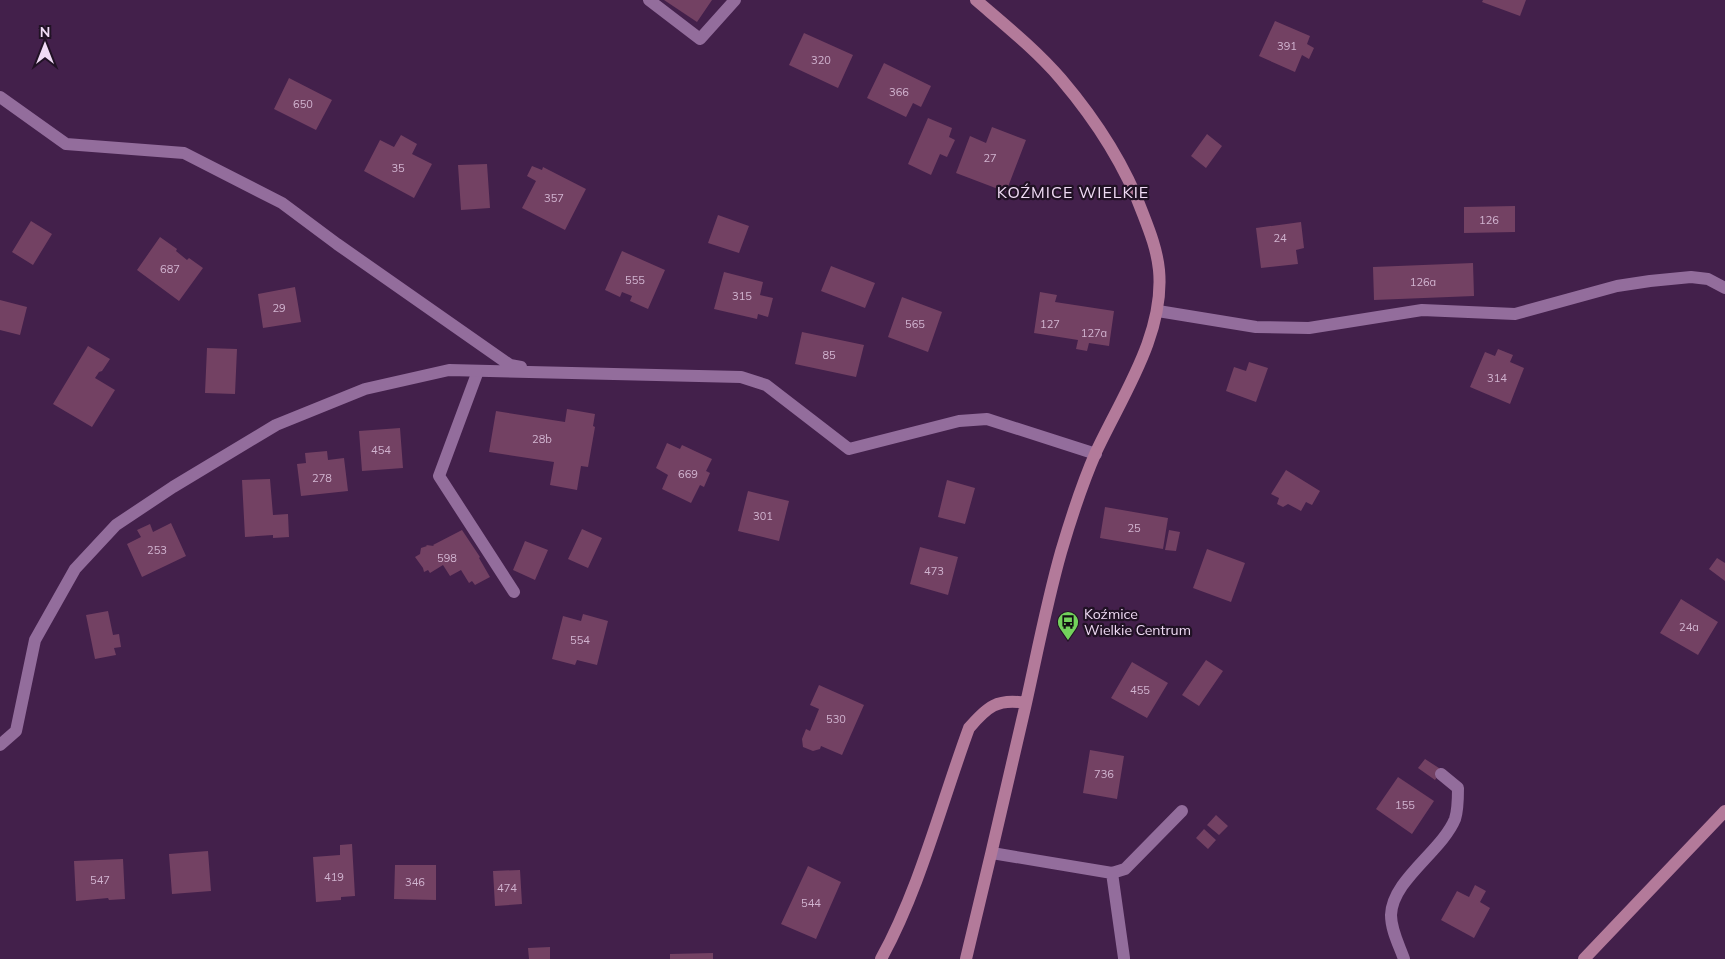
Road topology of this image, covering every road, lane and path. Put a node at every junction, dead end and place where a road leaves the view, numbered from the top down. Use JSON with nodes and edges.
{"nodes":[{"id":1,"x":649,"y":0,"type":"edge"},
{"id":2,"x":734,"y":0,"type":"edge"},
{"id":3,"x":976,"y":0,"type":"edge"},
{"id":4,"x":0,"y":97,"type":"edge"},
{"id":5,"x":1725,"y":288,"type":"edge"},
{"id":6,"x":1158,"y":311,"type":"junction"},
{"id":7,"x":478,"y":371,"type":"junction"},
{"id":8,"x":543,"y":372,"type":"junction"},
{"id":9,"x":1096,"y":454,"type":"junction"},
{"id":10,"x":514,"y":592,"type":"dead end"},
{"id":11,"x":1026,"y":702,"type":"junction"},
{"id":12,"x":0,"y":745,"type":"edge"},
{"id":13,"x":1441,"y":774,"type":"dead end"},
{"id":14,"x":1725,"y":811,"type":"edge"},
{"id":15,"x":1182,"y":812,"type":"dead end"},
{"id":16,"x":992,"y":853,"type":"junction"},
{"id":17,"x":1112,"y":872,"type":"junction"},
{"id":18,"x":1124,"y":958,"type":"dead end"},
{"id":19,"x":881,"y":959,"type":"edge"},
{"id":20,"x":966,"y":959,"type":"edge"},
{"id":21,"x":1404,"y":959,"type":"edge"},
{"id":22,"x":1584,"y":959,"type":"edge"}],
"edges":[{"from":1,"to":2,"type":"street"},
{"from":3,"to":6,"type":"street"},
{"from":4,"to":8,"type":"street"},
{"from":5,"to":6,"type":"street"},
{"from":6,"to":9,"type":"street"},
{"from":7,"to":8,"type":"street"},
{"from":7,"to":10,"type":"street"},
{"from":7,"to":12,"type":"street"},
{"from":8,"to":9,"type":"street"},
{"from":9,"to":11,"type":"street"},
{"from":11,"to":16,"type":"street"},
{"from":11,"to":19,"type":"street"},
{"from":13,"to":21,"type":"street"},
{"from":14,"to":22,"type":"street"},
{"from":15,"to":17,"type":"street"},
{"from":16,"to":17,"type":"street"},
{"from":16,"to":20,"type":"street"},
{"from":17,"to":18,"type":"street"}]}
